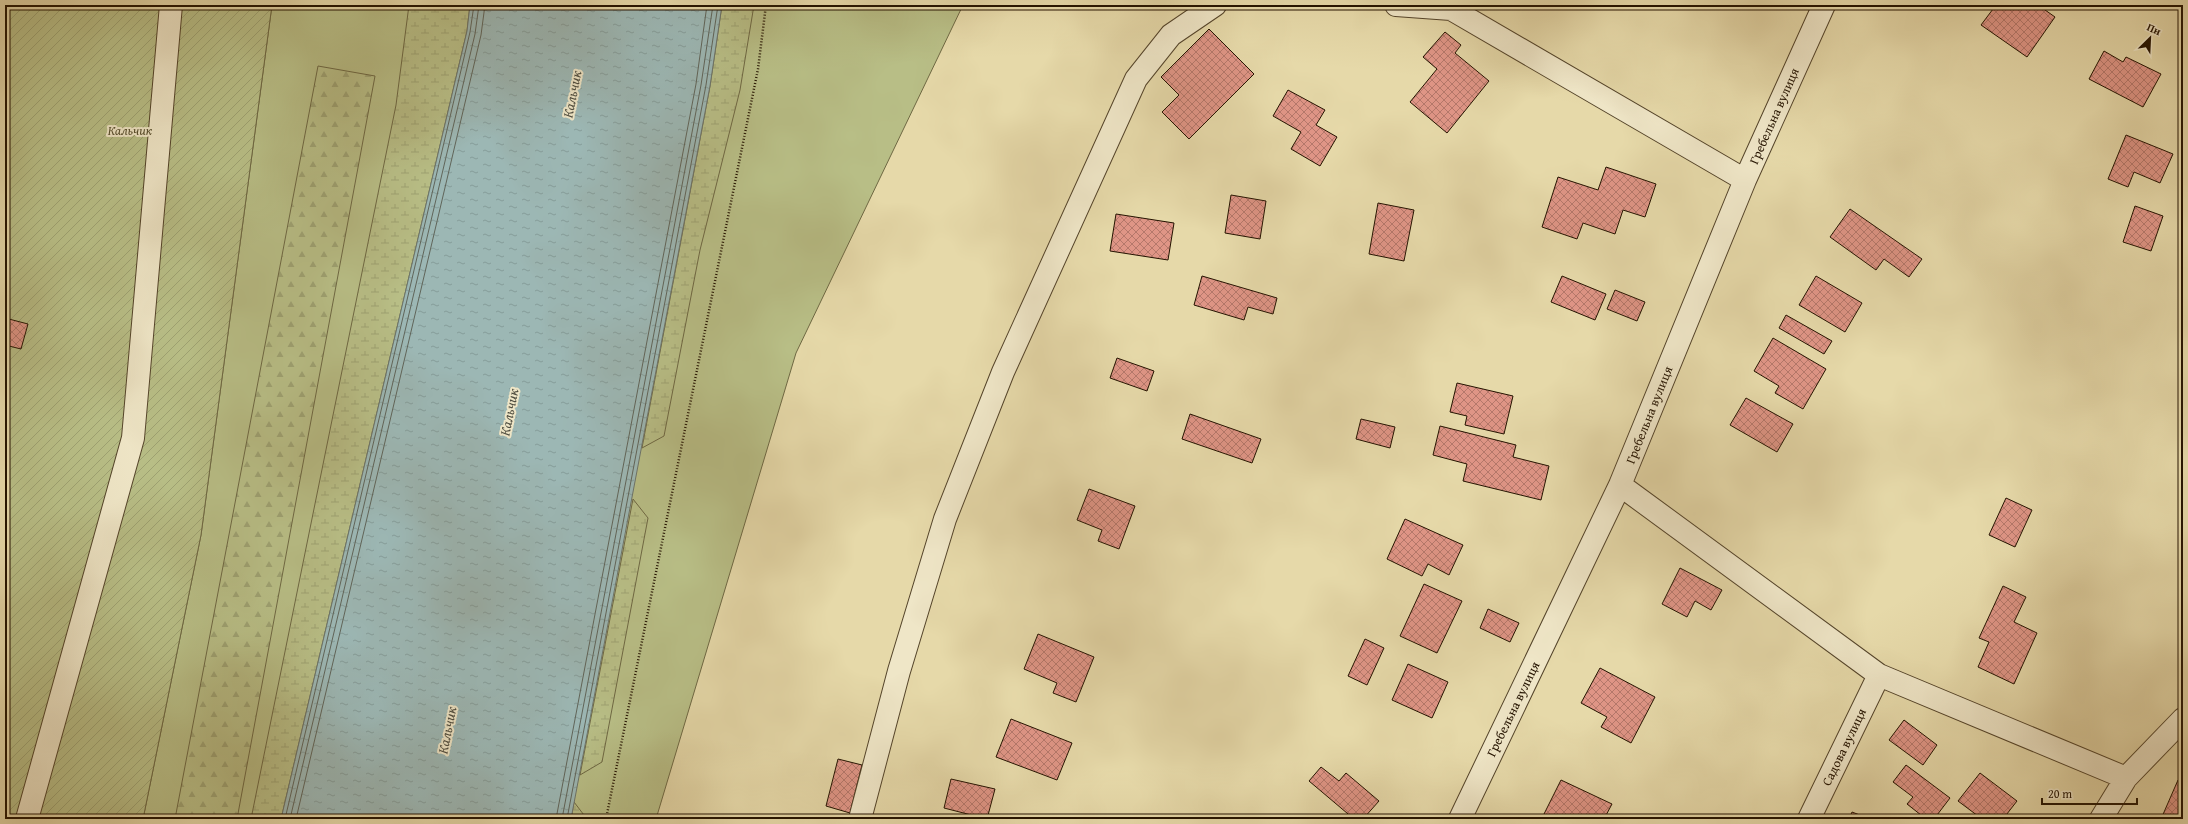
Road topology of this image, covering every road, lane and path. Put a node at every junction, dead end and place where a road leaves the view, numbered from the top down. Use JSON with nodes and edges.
{"nodes":[{"id":1,"x":171,"y":5,"type":"edge"},
{"id":2,"x":766,"y":5,"type":"edge"},
{"id":3,"x":1215,"y":5,"type":"edge"},
{"id":4,"x":1396,"y":5,"type":"edge"},
{"id":5,"x":1824,"y":5,"type":"edge"},
{"id":6,"x":1451,"y":7,"type":"edge"},
{"id":7,"x":1745,"y":180,"type":"junction"},
{"id":8,"x":1620,"y":485,"type":"junction"},
{"id":9,"x":1879,"y":675,"type":"junction"},
{"id":10,"x":2183,"y":718,"type":"edge"},
{"id":11,"x":2126,"y":778,"type":"junction"},
{"id":12,"x":27,"y":819,"type":"edge"},
{"id":13,"x":606,"y":819,"type":"edge"},
{"id":14,"x":860,"y":819,"type":"edge"},
{"id":15,"x":1460,"y":819,"type":"edge"},
{"id":16,"x":1810,"y":819,"type":"edge"},
{"id":17,"x":2101,"y":819,"type":"edge"}],
"edges":[{"from":1,"to":12,"type":"street"},
{"from":2,"to":13,"type":"path"},
{"from":3,"to":14,"type":"street"},
{"from":4,"to":6,"type":"street"},
{"from":5,"to":7,"type":"street","name":"Гребельна вулиця"},
{"from":6,"to":7,"type":"street"},
{"from":7,"to":8,"type":"street","name":"Гребельна вулиця"},
{"from":8,"to":9,"type":"street"},
{"from":8,"to":15,"type":"street","name":"Гребельна вулиця"},
{"from":9,"to":11,"type":"street"},
{"from":9,"to":16,"type":"street","name":"Садова вулиця"},
{"from":10,"to":11,"type":"street"},
{"from":11,"to":17,"type":"street"}]}
